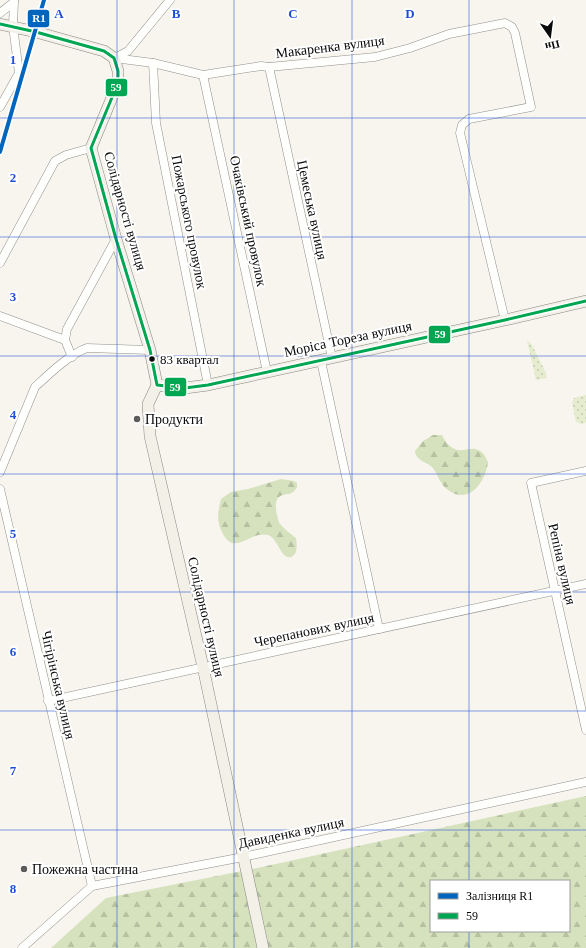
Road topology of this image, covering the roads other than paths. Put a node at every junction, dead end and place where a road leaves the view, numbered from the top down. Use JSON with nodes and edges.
{"nodes":[{"id":1,"x":170,"y":0,"type":"edge"},
{"id":2,"x":14,"y":1,"type":"edge"},
{"id":3,"x":0,"y":13,"type":"edge"},
{"id":4,"x":0,"y":24,"type":"edge"},
{"id":5,"x":13,"y":26,"type":"junction"},
{"id":6,"x":114,"y":58,"type":"junction"},
{"id":7,"x":153,"y":63,"type":"junction"},
{"id":8,"x":269,"y":67,"type":"junction"},
{"id":9,"x":203,"y":75,"type":"junction"},
{"id":10,"x":0,"y":107,"type":"edge"},
{"id":11,"x":91,"y":148,"type":"junction"},
{"id":12,"x":116,"y":239,"type":"junction"},
{"id":13,"x":0,"y":263,"type":"edge"},
{"id":14,"x":586,"y":301,"type":"edge"},
{"id":15,"x":0,"y":316,"type":"edge"},
{"id":16,"x":505,"y":320,"type":"junction"},
{"id":17,"x":65,"y":340,"type":"junction"},
{"id":18,"x":150,"y":350,"type":"junction"},
{"id":19,"x":72,"y":356,"type":"junction"},
{"id":20,"x":326,"y":359,"type":"junction"},
{"id":21,"x":267,"y":372,"type":"junction"},
{"id":22,"x":157,"y":385,"type":"junction"},
{"id":23,"x":208,"y":385,"type":"junction"},
{"id":24,"x":586,"y":471,"type":"edge"},
{"id":25,"x":0,"y":472,"type":"edge"},
{"id":26,"x":0,"y":489,"type":"edge"},
{"id":27,"x":586,"y":584,"type":"edge"},
{"id":28,"x":554,"y":591,"type":"junction"},
{"id":29,"x":379,"y":629,"type":"junction"},
{"id":30,"x":203,"y":667,"type":"junction"},
{"id":31,"x":48,"y":701,"type":"junction"},
{"id":32,"x":586,"y":730,"type":"edge"},
{"id":33,"x":586,"y":782,"type":"edge"},
{"id":34,"x":243,"y":857,"type":"junction"},
{"id":35,"x":92,"y":886,"type":"junction"},
{"id":36,"x":22,"y":948,"type":"edge"},
{"id":37,"x":263,"y":948,"type":"edge"}],
"edges":[{"from":1,"to":6,"type":"street"},
{"from":2,"to":3,"type":"street"},
{"from":2,"to":5,"type":"street"},
{"from":4,"to":5,"type":"street"},
{"from":5,"to":6,"type":"street"},
{"from":5,"to":10,"type":"street"},
{"from":6,"to":7,"type":"street","name":"Макаренка вулиця"},
{"from":6,"to":11,"type":"street","name":"Солідарності вулиця"},
{"from":7,"to":9,"type":"street","name":"Макаренка вулиця"},
{"from":7,"to":23,"type":"street","name":"Пожарського провулок"},
{"from":8,"to":9,"type":"street","name":"Макаренка вулиця"},
{"from":8,"to":16,"type":"street","name":"Макаренка вулиця"},
{"from":8,"to":20,"type":"street","name":"Цемеська вулиця"},
{"from":9,"to":21,"type":"street","name":"Очакiвський провулок"},
{"from":11,"to":12,"type":"street","name":"Солідарності вулиця"},
{"from":11,"to":13,"type":"street"},
{"from":12,"to":17,"type":"street"},
{"from":12,"to":18,"type":"street","name":"Солідарності вулиця"},
{"from":14,"to":16,"type":"street","name":"Моріса Тореза вулиця"},
{"from":15,"to":17,"type":"street"},
{"from":16,"to":20,"type":"street","name":"Моріса Тореза вулиця"},
{"from":17,"to":19,"type":"street"},
{"from":18,"to":19,"type":"street"},
{"from":18,"to":22,"type":"street","name":"Солідарності вулиця"},
{"from":19,"to":25,"type":"street"},
{"from":20,"to":21,"type":"street","name":"Моріса Тореза вулиця"},
{"from":20,"to":29,"type":"street","name":"Цемеська вулиця"},
{"from":21,"to":23,"type":"street","name":"Моріса Тореза вулиця"},
{"from":22,"to":23,"type":"street","name":"Моріса Тореза вулиця"},
{"from":22,"to":30,"type":"street","name":"Солідарності вулиця"},
{"from":24,"to":28,"type":"street","name":"Репiна вулиця"},
{"from":26,"to":31,"type":"street","name":"Чiгiрiнська вулиця"},
{"from":27,"to":28,"type":"street","name":"Черепанових вулиця"},
{"from":28,"to":29,"type":"street","name":"Черепанових вулиця"},
{"from":28,"to":32,"type":"street","name":"Репiна вулиця"},
{"from":29,"to":30,"type":"street","name":"Черепанових вулиця"},
{"from":30,"to":31,"type":"street","name":"Черепанових вулиця"},
{"from":30,"to":34,"type":"street","name":"Солідарності вулиця"},
{"from":31,"to":35,"type":"street","name":"Чiгiрiнська вулиця"},
{"from":33,"to":34,"type":"street","name":"Давиденка вулиця"},
{"from":34,"to":35,"type":"street","name":"Давиденка вулиця"},
{"from":34,"to":37,"type":"street","name":"Солідарності вулиця"},
{"from":35,"to":36,"type":"street"}]}
